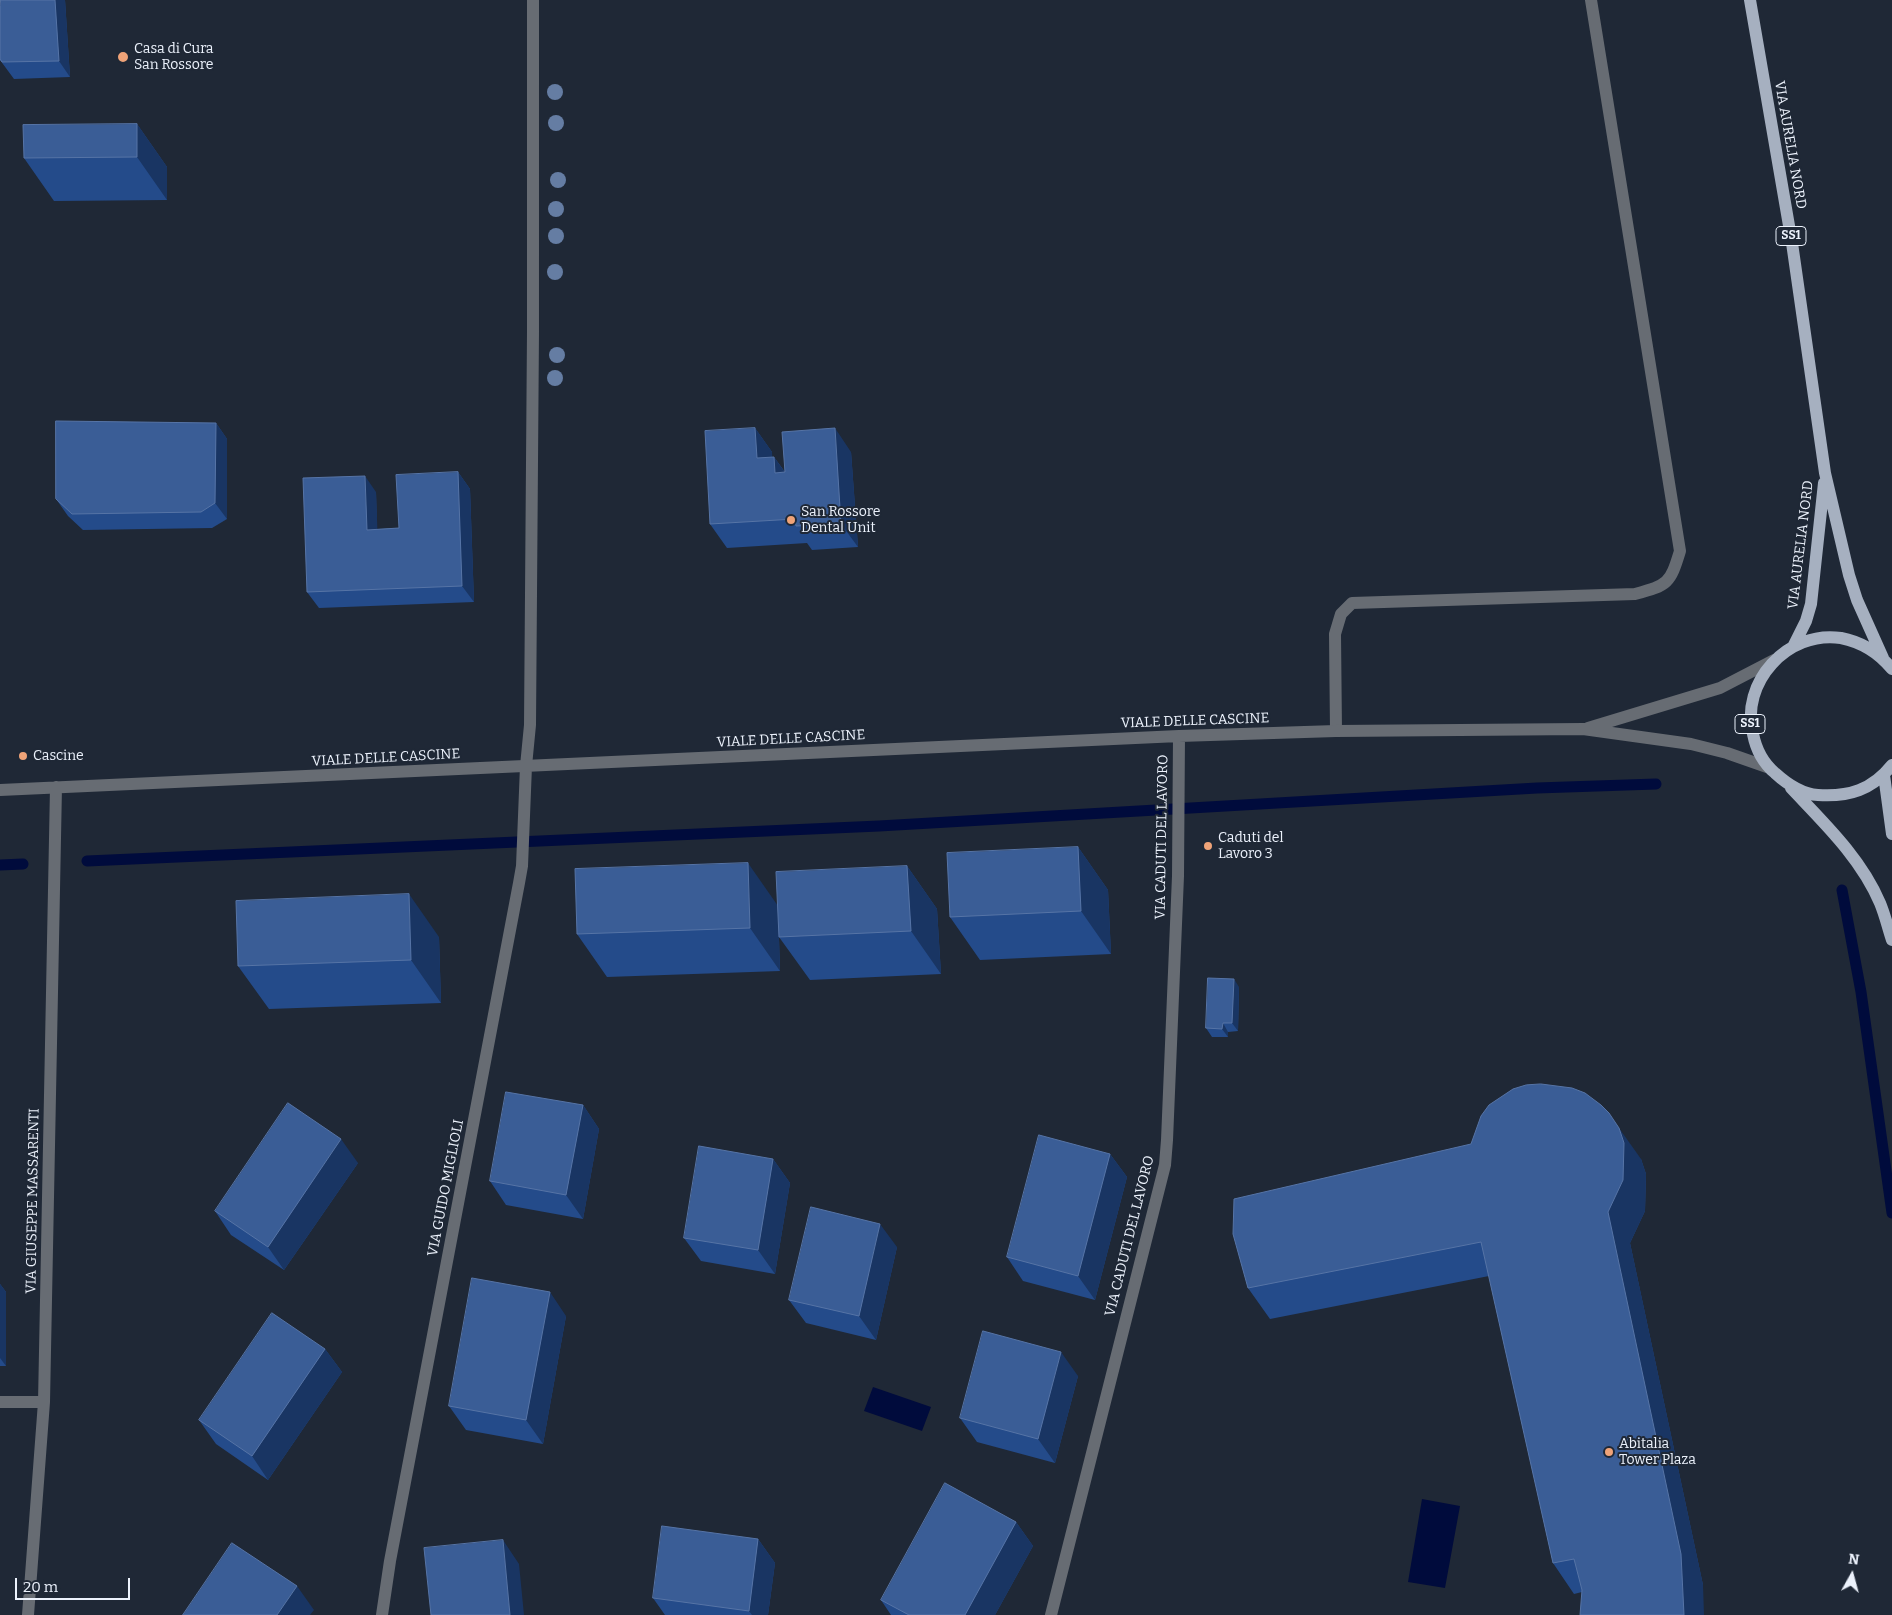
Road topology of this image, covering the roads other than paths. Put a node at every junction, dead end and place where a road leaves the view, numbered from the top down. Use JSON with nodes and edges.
{"nodes":[{"id":1,"x":533,"y":0,"type":"edge"},
{"id":2,"x":1591,"y":0,"type":"edge"},
{"id":3,"x":1750,"y":0,"type":"edge"},
{"id":4,"x":1826,"y":473,"type":"junction"},
{"id":5,"x":1793,"y":647,"type":"junction"},
{"id":6,"x":1883,"y":658,"type":"junction"},
{"id":7,"x":1774,"y":660,"type":"junction"},
{"id":8,"x":1892,"y":669,"type":"edge"},
{"id":9,"x":1583,"y":730,"type":"junction"},
{"id":10,"x":1336,"y":731,"type":"junction"},
{"id":11,"x":1179,"y":736,"type":"junction"},
{"id":12,"x":526,"y":766,"type":"junction"},
{"id":13,"x":1767,"y":767,"type":"junction"},
{"id":14,"x":1888,"y":770,"type":"edge"},
{"id":15,"x":1787,"y":784,"type":"junction"},
{"id":16,"x":56,"y":788,"type":"junction"},
{"id":17,"x":0,"y":790,"type":"edge"},
{"id":18,"x":1892,"y":834,"type":"edge"},
{"id":19,"x":1892,"y":940,"type":"edge"},
{"id":20,"x":0,"y":1402,"type":"edge"},
{"id":21,"x":44,"y":1402,"type":"junction"},
{"id":22,"x":28,"y":1615,"type":"edge"},
{"id":23,"x":382,"y":1615,"type":"edge"},
{"id":24,"x":1052,"y":1615,"type":"edge"}],
"edges":[{"from":1,"to":12,"type":"street","name":"VIA GUIDO MIGLIOLI"},
{"from":2,"to":10,"type":"street"},
{"from":3,"to":4,"type":"main road","name":"VIA AURELIA NORD","number":"SS1"},
{"from":4,"to":5,"type":"main road","name":"VIA AURELIA NORD","number":"SS1"},
{"from":4,"to":6,"type":"main road","name":"VIA AURELIA NORD","number":"SS1"},
{"from":5,"to":6,"type":"main road","number":"SS1"},
{"from":5,"to":7,"type":"main road","number":"SS1"},
{"from":6,"to":8,"type":"main road","number":"SS1"},
{"from":7,"to":9,"type":"street","name":"VIALE DELLE CASCINE"},
{"from":7,"to":13,"type":"main road","number":"SS1"},
{"from":9,"to":10,"type":"street","name":"VIALE DELLE CASCINE"},
{"from":9,"to":13,"type":"street","name":"VIALE DELLE CASCINE"},
{"from":10,"to":11,"type":"street","name":"VIALE DELLE CASCINE"},
{"from":11,"to":12,"type":"street","name":"VIALE DELLE CASCINE"},
{"from":11,"to":24,"type":"street","name":"VIA CADUTI DEL LAVORO"},
{"from":12,"to":16,"type":"street","name":"VIALE DELLE CASCINE"},
{"from":12,"to":23,"type":"street","name":"VIA GUIDO MIGLIOLI"},
{"from":13,"to":15,"type":"main road","number":"SS1"},
{"from":14,"to":15,"type":"main road","number":"SS1"},
{"from":14,"to":18,"type":"main road","number":"SS1"},
{"from":15,"to":19,"type":"main road","number":"SS1"},
{"from":16,"to":17,"type":"street","name":"VIALE DELLE CASCINE"},
{"from":16,"to":21,"type":"street","name":"VIA GIUSEPPE MASSARENTI"},
{"from":20,"to":21,"type":"street"},
{"from":21,"to":22,"type":"street","name":"VIA GIUSEPPE MASSARENTI"}]}
